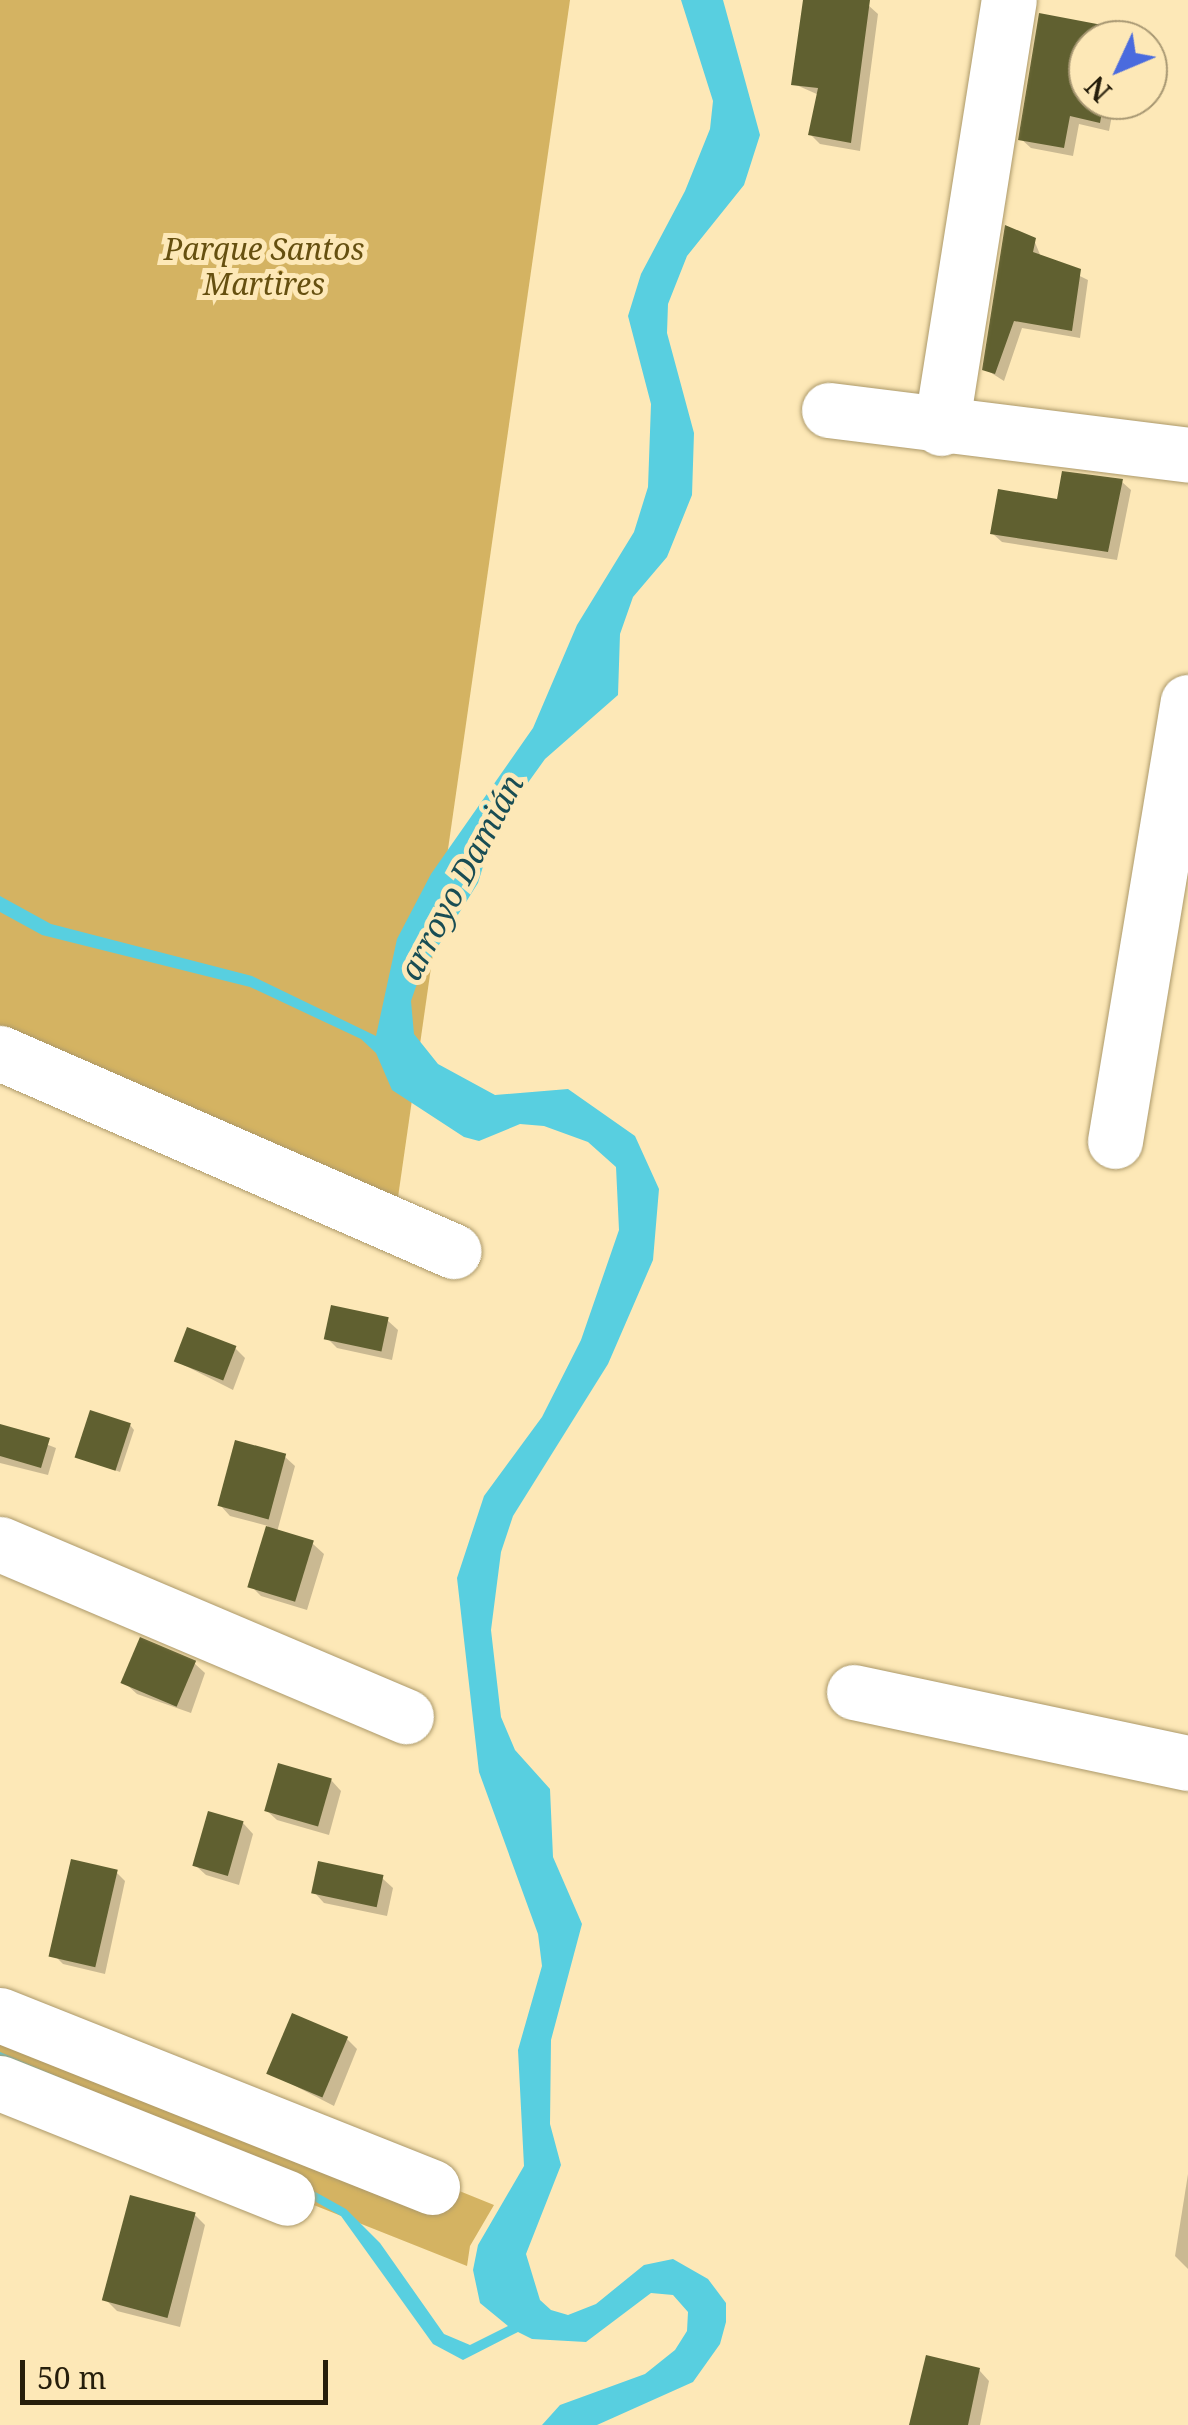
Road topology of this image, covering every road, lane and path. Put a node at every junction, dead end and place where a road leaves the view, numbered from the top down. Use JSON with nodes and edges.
{"nodes":[{"id":1,"x":1009,"y":0,"type":"edge"},
{"id":2,"x":829,"y":410,"type":"dead end"},
{"id":3,"x":942,"y":428,"type":"junction"},
{"id":4,"x":1188,"y":455,"type":"edge"},
{"id":5,"x":1188,"y":702,"type":"edge"},
{"id":6,"x":0,"y":1053,"type":"edge"},
{"id":7,"x":1115,"y":1141,"type":"dead end"},
{"id":8,"x":454,"y":1251,"type":"dead end"},
{"id":9,"x":0,"y":1544,"type":"edge"},
{"id":10,"x":854,"y":1692,"type":"dead end"},
{"id":11,"x":406,"y":1716,"type":"dead end"},
{"id":12,"x":1188,"y":1763,"type":"edge"},
{"id":13,"x":0,"y":2015,"type":"edge"},
{"id":14,"x":0,"y":2083,"type":"edge"},
{"id":15,"x":432,"y":2187,"type":"dead end"},
{"id":16,"x":287,"y":2198,"type":"dead end"}],
"edges":[{"from":1,"to":3,"type":"street"},
{"from":2,"to":3,"type":"street"},
{"from":3,"to":4,"type":"street"},
{"from":5,"to":7,"type":"street"},
{"from":6,"to":8,"type":"street"},
{"from":9,"to":11,"type":"street"},
{"from":10,"to":12,"type":"street"},
{"from":13,"to":15,"type":"street"},
{"from":14,"to":16,"type":"street"}]}
